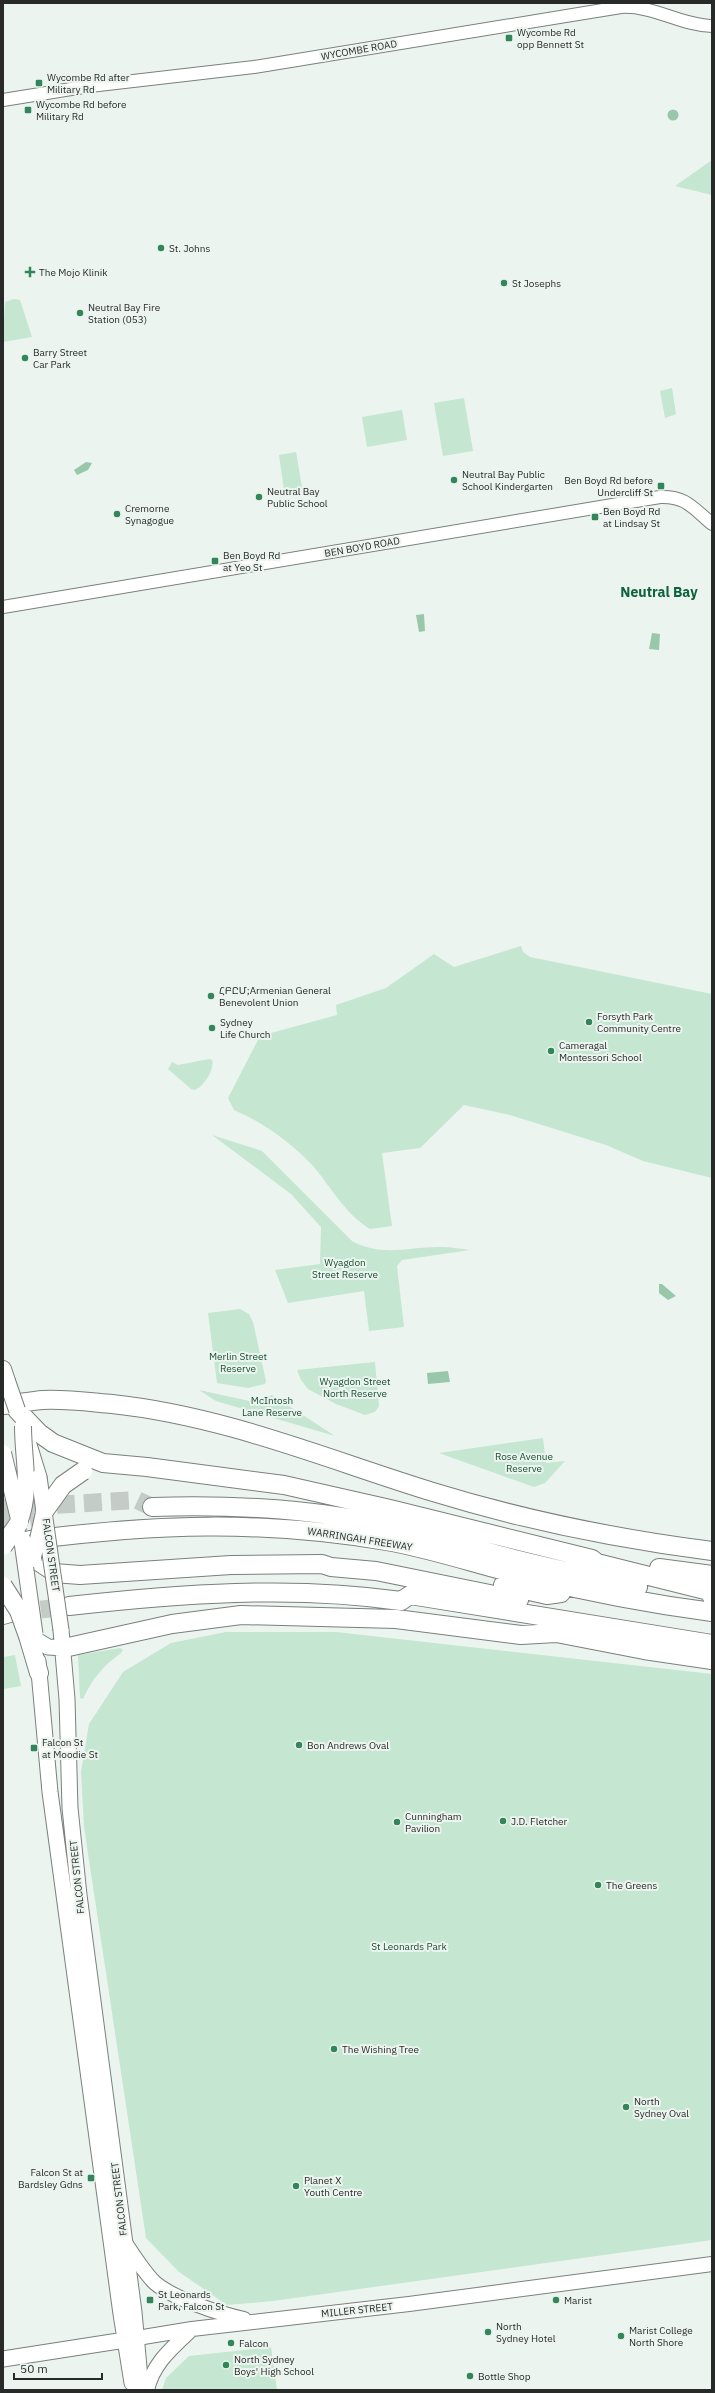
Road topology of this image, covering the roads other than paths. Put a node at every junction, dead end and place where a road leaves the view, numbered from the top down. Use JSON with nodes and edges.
{"nodes":[{"id":1,"x":712,"y":26,"type":"edge"},
{"id":2,"x":3,"y":100,"type":"edge"},
{"id":3,"x":712,"y":524,"type":"edge"},
{"id":4,"x":3,"y":607,"type":"edge"},
{"id":5,"x":5,"y":1375,"type":"edge"},
{"id":6,"x":14,"y":1414,"type":"edge"},
{"id":7,"x":3,"y":1452,"type":"edge"},
{"id":8,"x":84,"y":1464,"type":"junction"},
{"id":9,"x":152,"y":1507,"type":"tunnel mouth"},
{"id":10,"x":45,"y":1510,"type":"junction"},
{"id":11,"x":21,"y":1531,"type":"junction"},
{"id":12,"x":64,"y":1544,"type":"dead end"},
{"id":13,"x":3,"y":1545,"type":"edge"},
{"id":14,"x":712,"y":1551,"type":"edge"},
{"id":15,"x":33,"y":1559,"type":"junction"},
{"id":16,"x":592,"y":1559,"type":"junction"},
{"id":17,"x":322,"y":1564,"type":"junction"},
{"id":18,"x":54,"y":1573,"type":"junction"},
{"id":19,"x":712,"y":1575,"type":"edge"},
{"id":20,"x":3,"y":1586,"type":"edge"},
{"id":21,"x":29,"y":1588,"type":"junction"},
{"id":22,"x":561,"y":1594,"type":"junction"},
{"id":23,"x":712,"y":1597,"type":"edge"},
{"id":24,"x":401,"y":1601,"type":"junction"},
{"id":25,"x":712,"y":1601,"type":"edge"},
{"id":26,"x":69,"y":1606,"type":"tunnel mouth"},
{"id":27,"x":712,"y":1612,"type":"edge"},
{"id":28,"x":712,"y":1622,"type":"edge"},
{"id":29,"x":592,"y":1624,"type":"junction"},
{"id":30,"x":556,"y":1633,"type":"junction"},
{"id":31,"x":33,"y":1636,"type":"junction"},
{"id":32,"x":712,"y":1644,"type":"edge"},
{"id":33,"x":64,"y":1648,"type":"junction"},
{"id":34,"x":712,"y":1660,"type":"edge"},
{"id":35,"x":39,"y":1673,"type":"joint"},
{"id":36,"x":124,"y":2240,"type":"junction"},
{"id":37,"x":712,"y":2264,"type":"edge"},
{"id":38,"x":256,"y":2322,"type":"junction"},
{"id":39,"x":192,"y":2329,"type":"junction"},
{"id":40,"x":131,"y":2338,"type":"junction"},
{"id":41,"x":3,"y":2359,"type":"edge"},
{"id":42,"x":133,"y":2390,"type":"edge"},
{"id":43,"x":141,"y":2390,"type":"edge"},
{"id":44,"x":147,"y":2390,"type":"edge"}],
"edges":[{"from":1,"to":2,"type":"street","name":"WYCOMBE ROAD"},
{"from":3,"to":4,"type":"street","name":"BEN BOYD ROAD"},
{"from":5,"to":6,"type":"highway","name":"FALCON STREET","bridge":true},
{"from":6,"to":8,"type":"highway"},
{"from":6,"to":10,"type":"main road","name":"FALCON STREET","bridge":true},
{"from":6,"to":11,"type":"highway","bridge":true},
{"from":6,"to":14,"type":"highway"},
{"from":7,"to":11,"type":"highway","bridge":true},
{"from":8,"to":10,"type":"highway","bridge":true},
{"from":8,"to":16,"type":"highway"},
{"from":9,"to":25,"type":"highway","name":"WARRINGAH FREEWAY"},
{"from":10,"to":15,"type":"main road","bridge":true},
{"from":10,"to":18,"type":"main road","name":"FALCON STREET","bridge":true},
{"from":11,"to":13,"type":"highway","bridge":true},
{"from":11,"to":15,"type":"highway","bridge":true},
{"from":11,"to":21,"type":"main road","bridge":true},
{"from":12,"to":22,"type":"highway","name":"WARRINGAH FREEWAY"},
{"from":13,"to":27,"type":"highway","name":"WARRINGAH FREEWAY"},
{"from":15,"to":18,"type":"highway"},
{"from":15,"to":21,"type":"main road","bridge":true},
{"from":16,"to":19,"type":"highway"},
{"from":16,"to":23,"type":"highway"},
{"from":17,"to":18,"type":"highway"},
{"from":17,"to":22,"type":"highway"},
{"from":17,"to":29,"type":"highway"},
{"from":18,"to":33,"type":"main road","name":"FALCON STREET","bridge":true},
{"from":20,"to":31,"type":"highway","bridge":true},
{"from":21,"to":31,"type":"main road","bridge":true},
{"from":22,"to":28,"type":"highway","name":"WARRINGAH FREEWAY"},
{"from":24,"to":26,"type":"highway"},
{"from":24,"to":29,"type":"highway"},
{"from":24,"to":30,"type":"highway"},
{"from":29,"to":32,"type":"highway"},
{"from":30,"to":33,"type":"highway"},
{"from":30,"to":34,"type":"highway"},
{"from":31,"to":33,"type":"main road"},
{"from":31,"to":35,"type":"highway"},
{"from":33,"to":36,"type":"main road","name":"FALCON STREET"},
{"from":35,"to":40,"type":"main road","name":"FALCON STREET"},
{"from":36,"to":38,"type":"main road"},
{"from":36,"to":40,"type":"main road","name":"FALCON STREET"},
{"from":37,"to":38,"type":"main road","name":"MILLER STREET"},
{"from":38,"to":39,"type":"main road","name":"MILLER STREET"},
{"from":39,"to":40,"type":"main road","name":"MILLER STREET"},
{"from":39,"to":44,"type":"main road"},
{"from":40,"to":41,"type":"main road","name":"MILLER STREET"},
{"from":40,"to":42,"type":"main road","name":"FALCON STREET"},
{"from":40,"to":43,"type":"main road","name":"FALCON STREET"}]}
